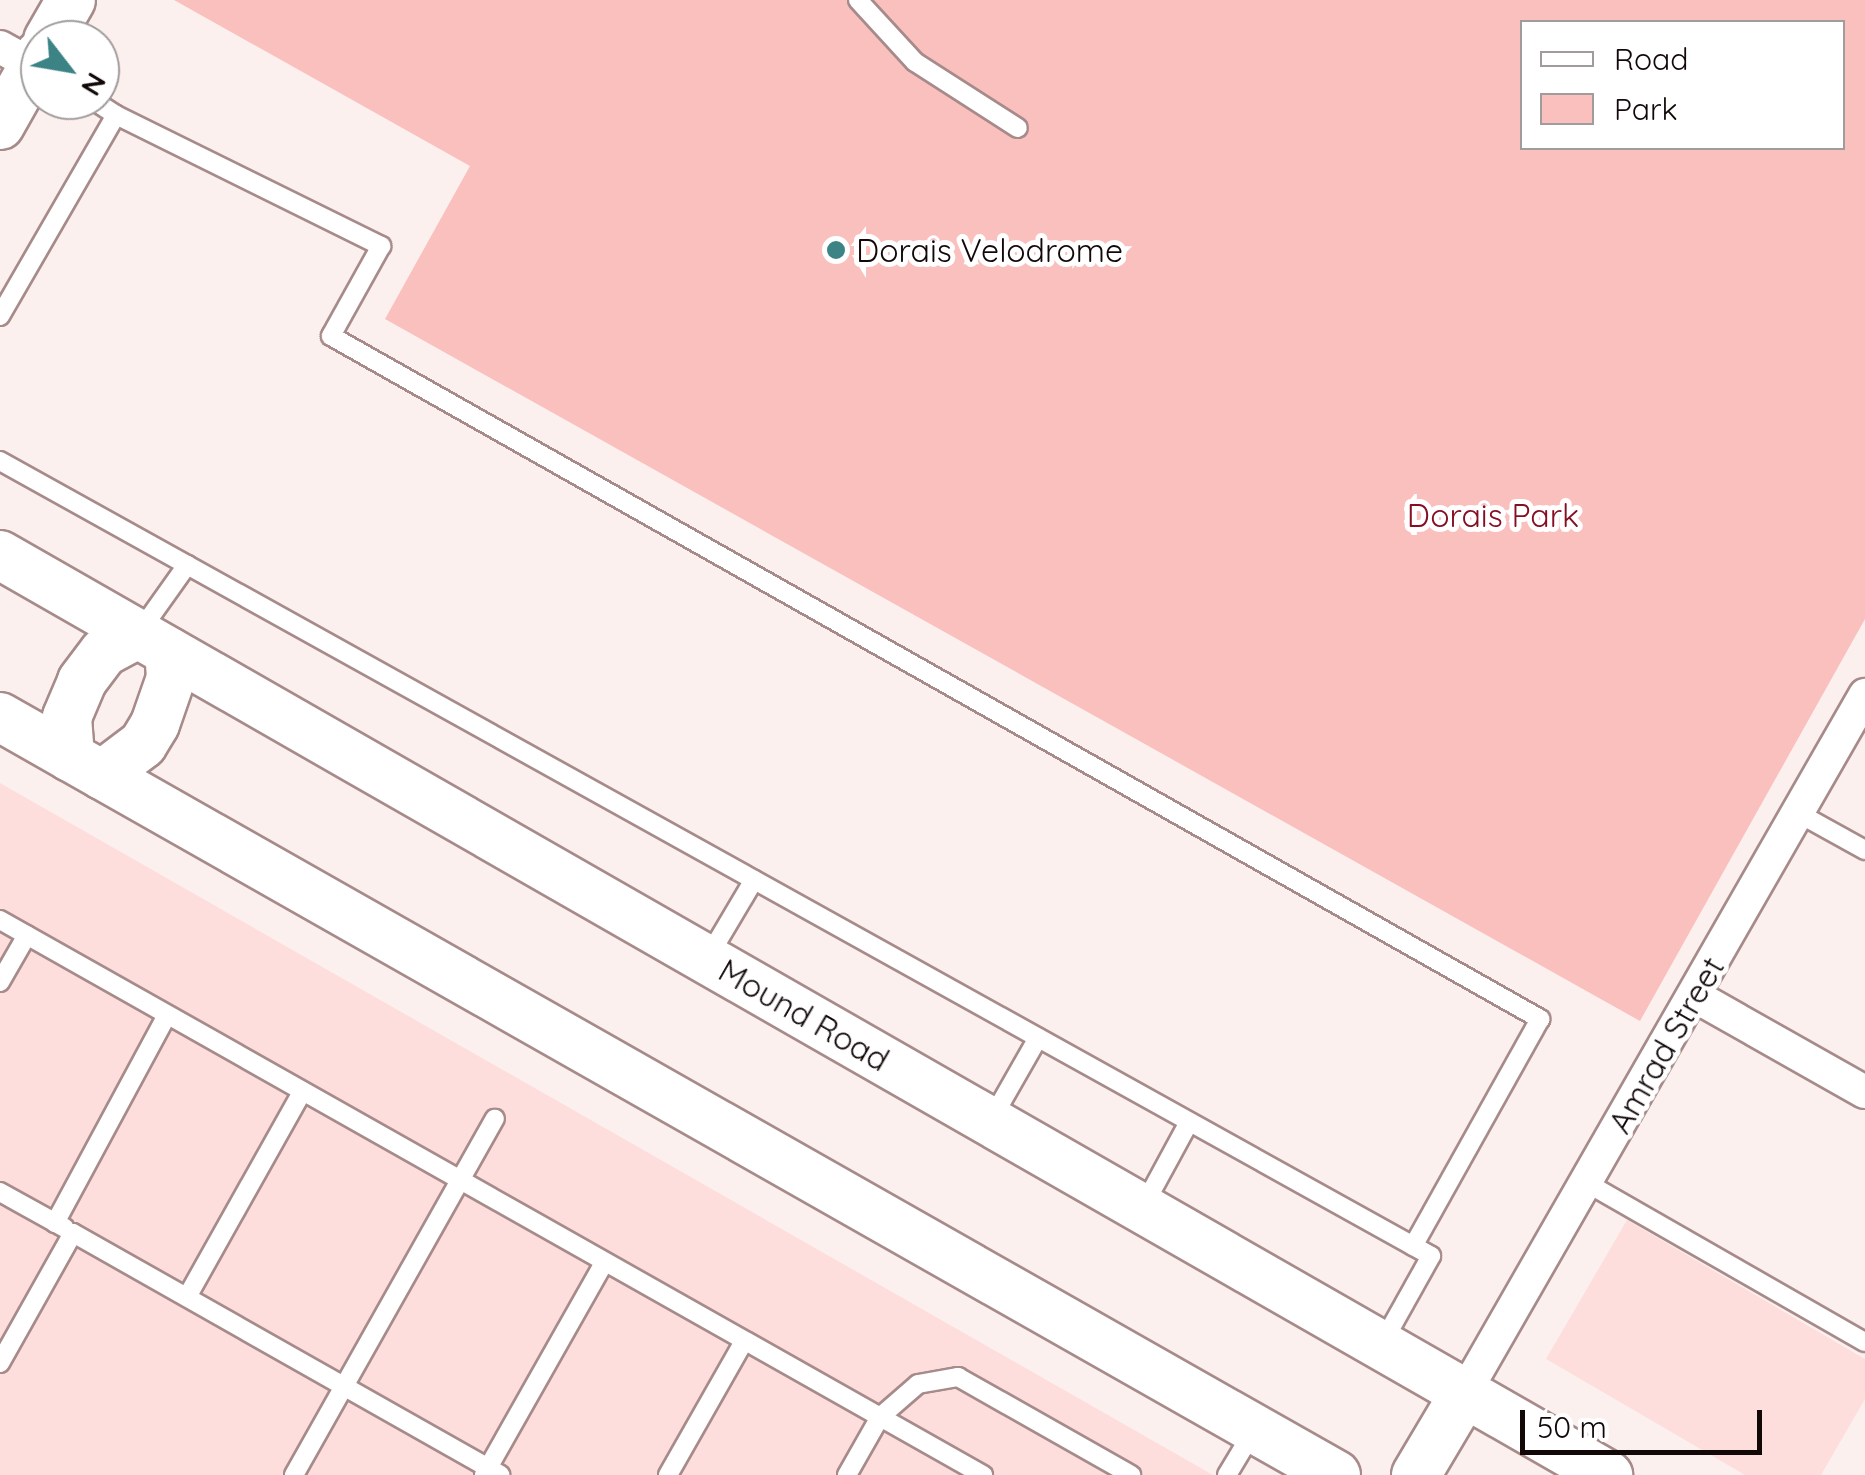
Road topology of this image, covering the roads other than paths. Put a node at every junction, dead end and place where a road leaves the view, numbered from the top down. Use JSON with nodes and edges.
{"nodes":[{"id":1,"x":858,"y":0,"type":"edge"},
{"id":2,"x":20,"y":81,"type":"edge"},
{"id":3,"x":120,"y":116,"type":"edge"},
{"id":4,"x":113,"y":120,"type":"edge"},
{"id":5,"x":0,"y":125,"type":"edge"},
{"id":6,"x":1018,"y":128,"type":"dead end"},
{"id":7,"x":0,"y":316,"type":"edge"},
{"id":8,"x":0,"y":461,"type":"edge"},
{"id":9,"x":0,"y":555,"type":"edge"},
{"id":10,"x":188,"y":565,"type":"junction"},
{"id":11,"x":154,"y":643,"type":"junction"},
{"id":12,"x":1865,"y":695,"type":"edge"},
{"id":13,"x":0,"y":717,"type":"edge"},
{"id":14,"x":86,"y":766,"type":"junction"},
{"id":15,"x":1798,"y":813,"type":"junction"},
{"id":16,"x":1865,"y":850,"type":"edge"},
{"id":17,"x":754,"y":880,"type":"junction"},
{"id":18,"x":0,"y":920,"type":"edge"},
{"id":19,"x":27,"y":936,"type":"junction"},
{"id":20,"x":707,"y":960,"type":"junction"},
{"id":21,"x":0,"y":982,"type":"edge"},
{"id":22,"x":1695,"y":996,"type":"junction"},
{"id":23,"x":167,"y":1015,"type":"junction"},
{"id":24,"x":1038,"y":1038,"type":"junction"},
{"id":25,"x":302,"y":1092,"type":"junction"},
{"id":26,"x":1865,"y":1092,"type":"edge"},
{"id":27,"x":495,"y":1119,"type":"dead end"},
{"id":28,"x":990,"y":1122,"type":"junction"},
{"id":29,"x":1189,"y":1122,"type":"junction"},
{"id":30,"x":460,"y":1182,"type":"junction"},
{"id":31,"x":1586,"y":1183,"type":"junction"},
{"id":32,"x":0,"y":1192,"type":"edge"},
{"id":33,"x":1142,"y":1209,"type":"junction"},
{"id":34,"x":55,"y":1222,"type":"junction"},
{"id":35,"x":72,"y":1233,"type":"junction"},
{"id":36,"x":1413,"y":1246,"type":"junction"},
{"id":37,"x":604,"y":1262,"type":"junction"},
{"id":38,"x":187,"y":1297,"type":"junction"},
{"id":39,"x":744,"y":1340,"type":"junction"},
{"id":40,"x":1865,"y":1342,"type":"edge"},
{"id":41,"x":1381,"y":1346,"type":"junction"},
{"id":42,"x":0,"y":1363,"type":"edge"},
{"id":43,"x":344,"y":1386,"type":"junction"},
{"id":44,"x":1464,"y":1394,"type":"junction"},
{"id":45,"x":880,"y":1417,"type":"junction"},
{"id":46,"x":1254,"y":1429,"type":"junction"},
{"id":47,"x":491,"y":1473,"type":"edge"},
{"id":48,"x":294,"y":1475,"type":"edge"},
{"id":49,"x":668,"y":1475,"type":"edge"},
{"id":50,"x":847,"y":1475,"type":"edge"},
{"id":51,"x":983,"y":1475,"type":"edge"},
{"id":52,"x":1130,"y":1475,"type":"edge"},
{"id":53,"x":1228,"y":1475,"type":"edge"},
{"id":54,"x":1336,"y":1475,"type":"edge"},
{"id":55,"x":1416,"y":1475,"type":"edge"},
{"id":56,"x":1608,"y":1475,"type":"edge"}],
"edges":[{"from":1,"to":6,"type":"lane"},
{"from":2,"to":5,"type":"main road"},
{"from":3,"to":36,"type":"lane"},
{"from":4,"to":7,"type":"lane"},
{"from":8,"to":10,"type":"lane"},
{"from":9,"to":11,"type":"main road","name":"Mound Road"},
{"from":10,"to":11,"type":"lane"},
{"from":10,"to":17,"type":"lane"},
{"from":11,"to":14,"type":"main road"},
{"from":11,"to":14,"type":"main road"},
{"from":11,"to":20,"type":"main road","name":"Mound Road"},
{"from":12,"to":15,"type":"street","name":"Amrad Street"},
{"from":13,"to":14,"type":"main road"},
{"from":14,"to":46,"type":"main road"},
{"from":15,"to":16,"type":"lane"},
{"from":15,"to":22,"type":"street","name":"Amrad Street"},
{"from":17,"to":20,"type":"lane"},
{"from":17,"to":24,"type":"lane"},
{"from":18,"to":19,"type":"lane"},
{"from":19,"to":21,"type":"lane"},
{"from":19,"to":23,"type":"lane"},
{"from":20,"to":28,"type":"main road","name":"Mound Road"},
{"from":22,"to":26,"type":"street"},
{"from":22,"to":31,"type":"street","name":"Amrad Street"},
{"from":23,"to":25,"type":"lane"},
{"from":23,"to":34,"type":"lane"},
{"from":24,"to":28,"type":"lane"},
{"from":24,"to":29,"type":"lane"},
{"from":25,"to":30,"type":"lane"},
{"from":25,"to":38,"type":"lane"},
{"from":27,"to":30,"type":"lane"},
{"from":28,"to":33,"type":"main road","name":"Mound Road"},
{"from":29,"to":33,"type":"lane"},
{"from":29,"to":36,"type":"lane"},
{"from":30,"to":37,"type":"lane"},
{"from":30,"to":43,"type":"lane"},
{"from":31,"to":40,"type":"lane"},
{"from":31,"to":44,"type":"street","name":"Amrad Street"},
{"from":32,"to":34,"type":"lane"},
{"from":33,"to":41,"type":"main road","name":"Mound Road"},
{"from":34,"to":35,"type":"lane"},
{"from":35,"to":38,"type":"lane"},
{"from":35,"to":42,"type":"lane"},
{"from":36,"to":41,"type":"lane"},
{"from":37,"to":39,"type":"lane"},
{"from":37,"to":47,"type":"lane"},
{"from":38,"to":43,"type":"lane"},
{"from":39,"to":45,"type":"lane"},
{"from":39,"to":49,"type":"lane"},
{"from":41,"to":44,"type":"main road","name":"Mound Road"},
{"from":43,"to":47,"type":"lane"},
{"from":43,"to":48,"type":"lane"},
{"from":44,"to":55,"type":"main road"},
{"from":44,"to":56,"type":"main road","name":"Mound Road"},
{"from":45,"to":50,"type":"lane"},
{"from":45,"to":51,"type":"lane"},
{"from":45,"to":52,"type":"lane"},
{"from":46,"to":53,"type":"lane"},
{"from":46,"to":54,"type":"main road"}]}
